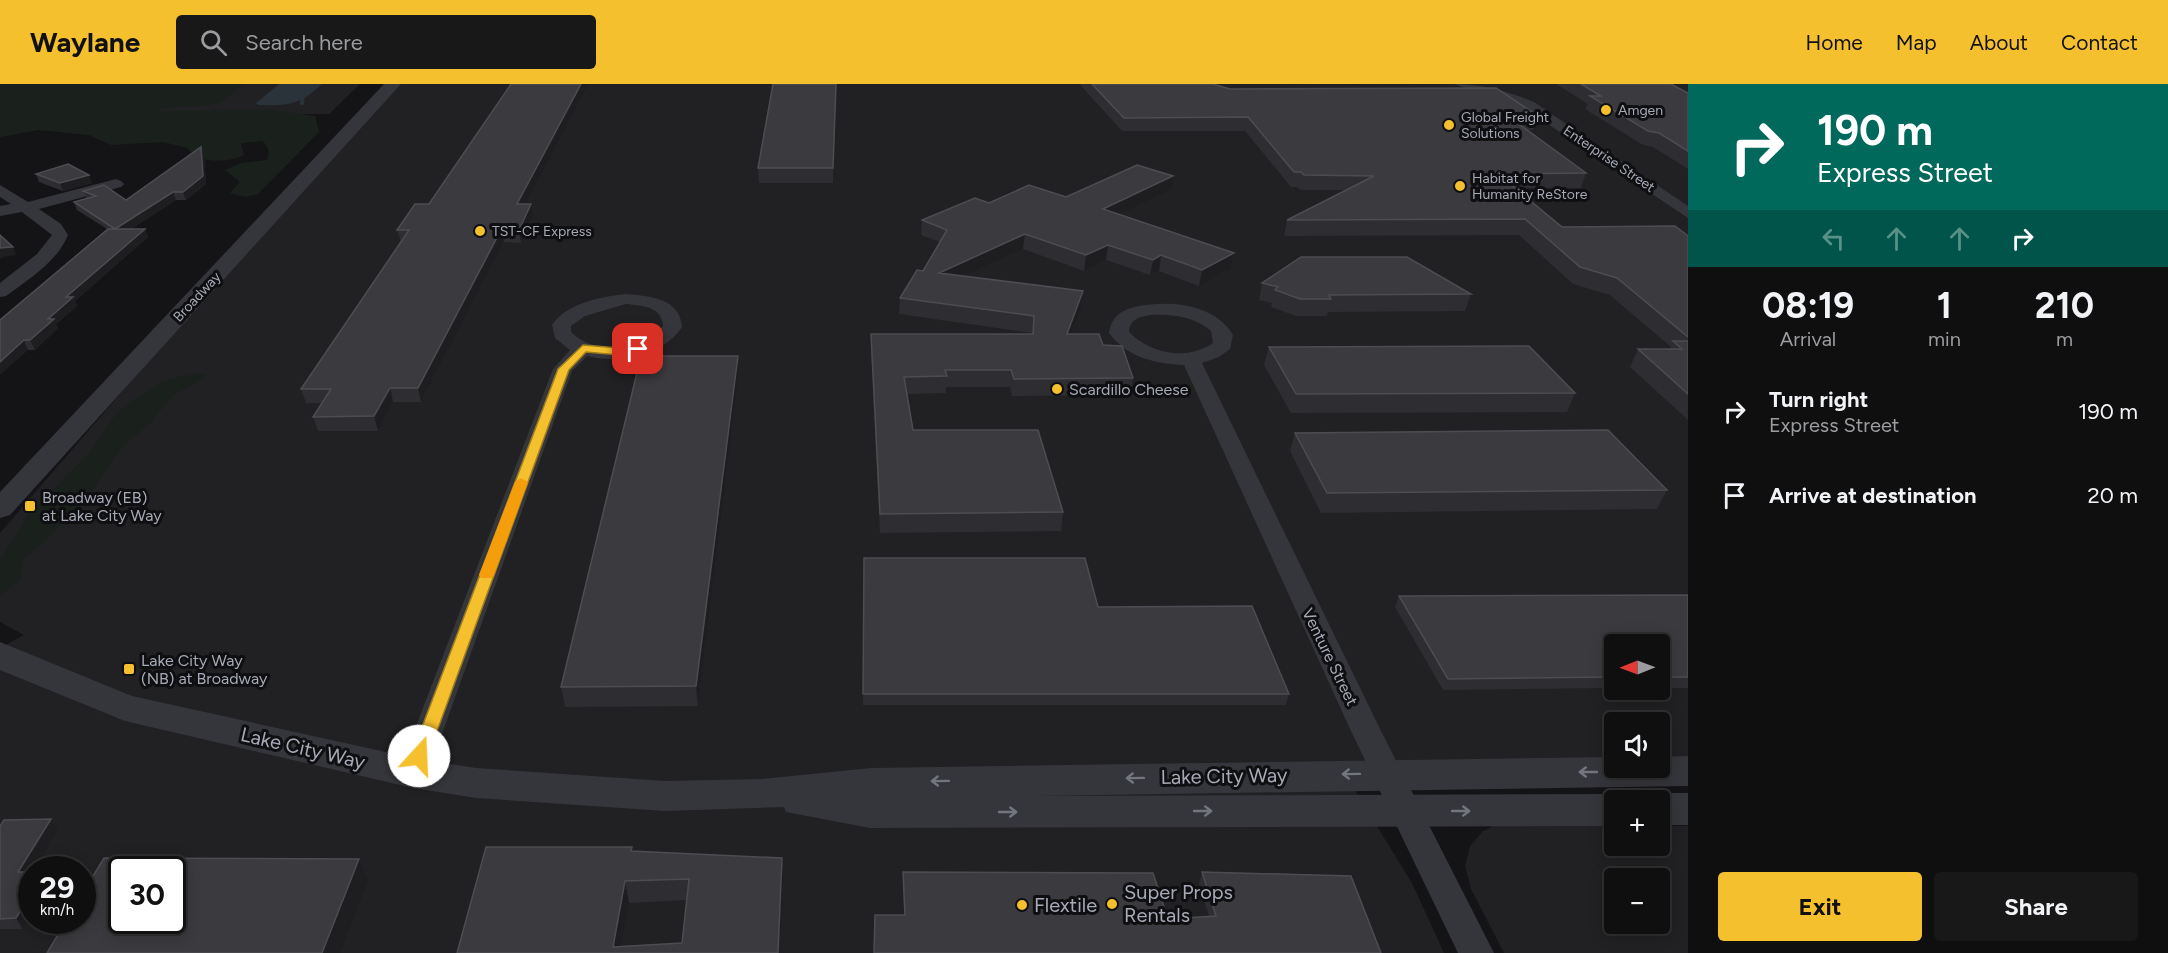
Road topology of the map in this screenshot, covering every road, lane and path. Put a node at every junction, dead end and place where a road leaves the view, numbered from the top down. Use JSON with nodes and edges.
{"nodes":[{"id":1,"x":393,"y":84,"type":"edge"},
{"id":2,"x":1460,"y":84,"type":"edge"},
{"id":3,"x":116,"y":184,"type":"dead end"},
{"id":4,"x":0,"y":190,"type":"edge"},
{"id":5,"x":25,"y":206,"type":"junction"},
{"id":6,"x":0,"y":211,"type":"edge"},
{"id":7,"x":1688,"y":213,"type":"edge"},
{"id":8,"x":0,"y":292,"type":"edge"},
{"id":9,"x":583,"y":348,"type":"junction"},
{"id":10,"x":1190,"y":358,"type":"junction"},
{"id":11,"x":0,"y":510,"type":"edge"},
{"id":12,"x":0,"y":654,"type":"edge"},
{"id":13,"x":1688,"y":771,"type":"edge"},
{"id":14,"x":413,"y":773,"type":"junction"},
{"id":15,"x":1388,"y":773,"type":"junction"},
{"id":16,"x":762,"y":794,"type":"junction"},
{"id":17,"x":1670,"y":809,"type":"edge"},
{"id":18,"x":1688,"y":809,"type":"edge"},
{"id":19,"x":1604,"y":810,"type":"edge"},
{"id":20,"x":1406,"y":811,"type":"junction"},
{"id":21,"x":1476,"y":953,"type":"edge"}],
"edges":[{"from":1,"to":11,"type":"street","name":"Broadway"},
{"from":2,"to":7,"type":"street","name":"Enterprise Street"},
{"from":3,"to":5,"type":"street"},
{"from":4,"to":5,"type":"street"},
{"from":5,"to":6,"type":"street"},
{"from":5,"to":8,"type":"street"},
{"from":9,"to":9,"type":"street"},
{"from":9,"to":14,"type":"street"},
{"from":10,"to":10,"type":"street"},
{"from":10,"to":15,"type":"street","name":"Venture Street"},
{"from":12,"to":14,"type":"street","name":"Lake City Way"},
{"from":13,"to":15,"type":"street","name":"Lake City Way","one_way":true},
{"from":14,"to":16,"type":"street","name":"Lake City Way"},
{"from":15,"to":16,"type":"street","name":"Lake City Way","one_way":true},
{"from":15,"to":20,"type":"street","name":"Venture Street"},
{"from":16,"to":20,"type":"street","name":"Lake City Way","one_way":true},
{"from":17,"to":18,"type":"street"},
{"from":20,"to":19,"type":"street","name":"Lake City Way","one_way":true},
{"from":20,"to":21,"type":"street","name":"Venture Street"}]}
